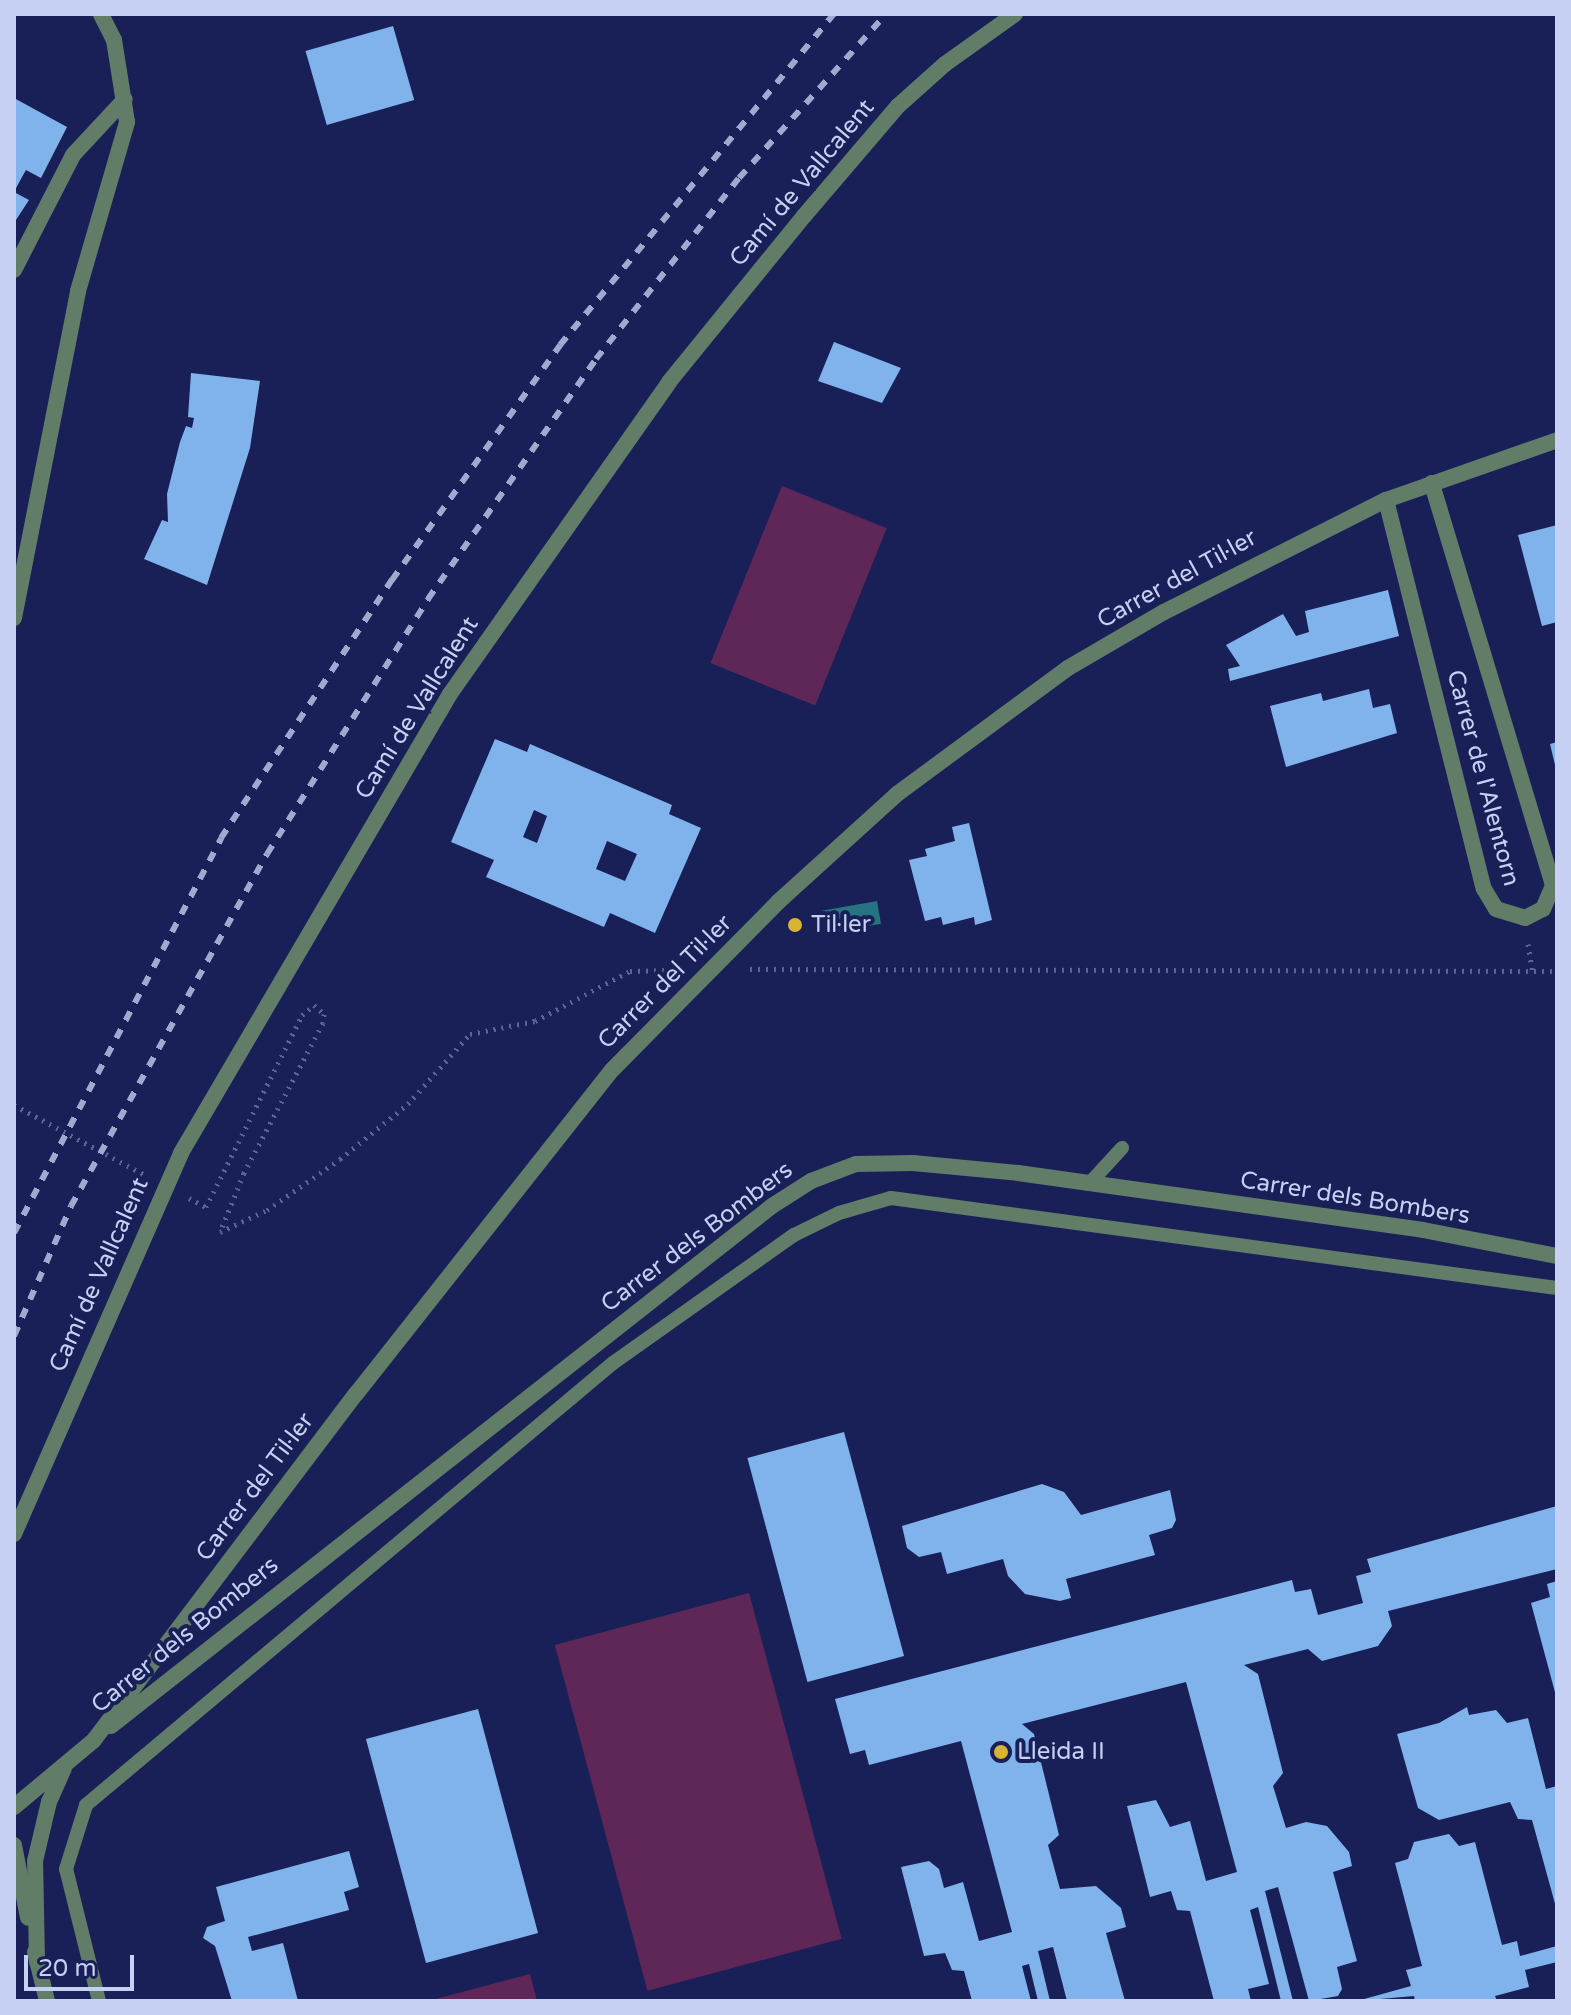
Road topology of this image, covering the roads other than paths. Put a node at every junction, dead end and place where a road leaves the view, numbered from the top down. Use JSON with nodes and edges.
{"nodes":[{"id":1,"x":101,"y":14,"type":"edge"},
{"id":2,"x":1015,"y":14,"type":"edge"},
{"id":3,"x":125,"y":99,"type":"junction"},
{"id":4,"x":14,"y":270,"type":"edge"},
{"id":5,"x":1557,"y":440,"type":"edge"},
{"id":6,"x":1432,"y":483,"type":"junction"},
{"id":7,"x":1386,"y":500,"type":"junction"},
{"id":8,"x":14,"y":618,"type":"edge"},
{"id":9,"x":1122,"y":1148,"type":"dead end"},
{"id":10,"x":1089,"y":1184,"type":"junction"},
{"id":11,"x":1557,"y":1256,"type":"edge"},
{"id":12,"x":1557,"y":1288,"type":"edge"},
{"id":13,"x":14,"y":1534,"type":"edge"},
{"id":14,"x":94,"y":1740,"type":"junction"},
{"id":15,"x":66,"y":1764,"type":"junction"},
{"id":16,"x":17,"y":1802,"type":"edge"},
{"id":17,"x":14,"y":1845,"type":"edge"},
{"id":18,"x":14,"y":1902,"type":"edge"},
{"id":19,"x":37,"y":1962,"type":"junction"},
{"id":20,"x":47,"y":2001,"type":"edge"},
{"id":21,"x":99,"y":2001,"type":"edge"}],
"edges":[{"from":1,"to":3,"type":"street"},
{"from":2,"to":13,"type":"street","name":"Camí de Vallcalent"},
{"from":3,"to":4,"type":"street"},
{"from":3,"to":8,"type":"street"},
{"from":5,"to":6,"type":"street","name":"Carrer del Til·ler"},
{"from":6,"to":7,"type":"street","name":"Carrer del Til·ler"},
{"from":6,"to":7,"type":"street","name":"Carrer de l'Alentorn"},
{"from":7,"to":14,"type":"street","name":"Carrer del Til·ler"},
{"from":9,"to":10,"type":"lane"},
{"from":10,"to":11,"type":"street","name":"Carrer dels Bombers"},
{"from":10,"to":14,"type":"street","name":"Carrer dels Bombers"},
{"from":12,"to":21,"type":"lane"},
{"from":14,"to":15,"type":"street","name":"Carrer del Til·ler"},
{"from":15,"to":16,"type":"street","name":"Carrer del Til·ler"},
{"from":15,"to":19,"type":"street"},
{"from":17,"to":19,"type":"street"},
{"from":18,"to":19,"type":"street"},
{"from":19,"to":20,"type":"street"}]}
